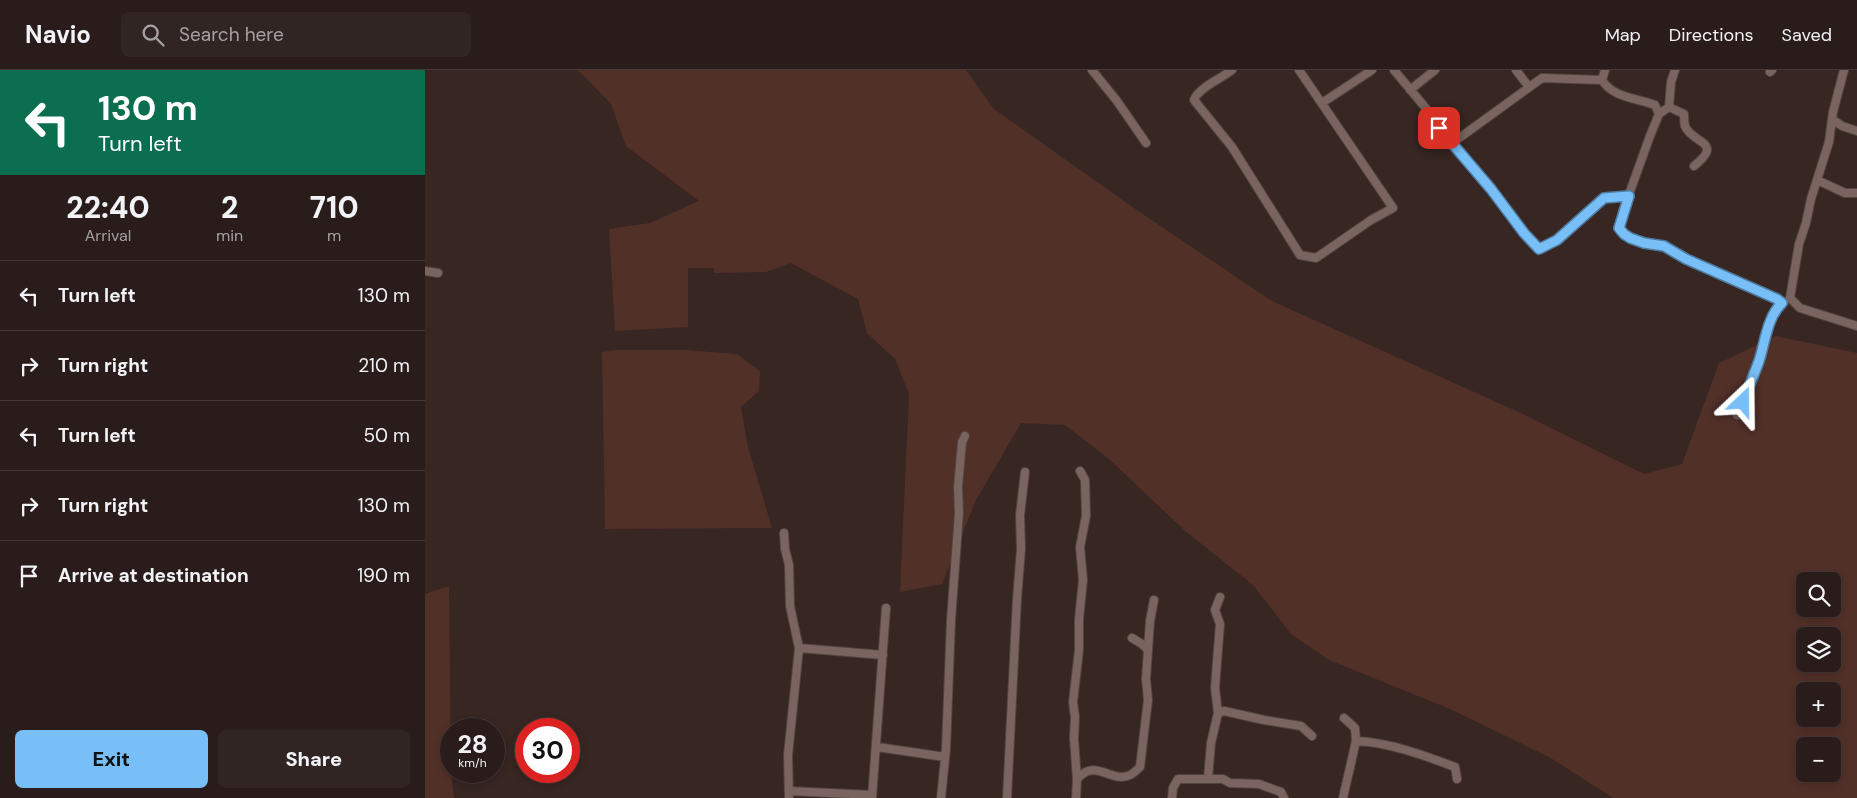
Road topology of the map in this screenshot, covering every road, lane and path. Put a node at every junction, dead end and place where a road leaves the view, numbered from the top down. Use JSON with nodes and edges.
{"nodes":[{"id":1,"x":1092,"y":70,"type":"edge"},
{"id":2,"x":1232,"y":70,"type":"edge"},
{"id":3,"x":1299,"y":70,"type":"edge"},
{"id":4,"x":1372,"y":70,"type":"edge"},
{"id":5,"x":1394,"y":70,"type":"edge"},
{"id":6,"x":1435,"y":70,"type":"edge"},
{"id":7,"x":1516,"y":70,"type":"edge"},
{"id":8,"x":1605,"y":70,"type":"edge"},
{"id":9,"x":1675,"y":70,"type":"edge"},
{"id":10,"x":1844,"y":70,"type":"edge"},
{"id":11,"x":1602,"y":80,"type":"junction"},
{"id":12,"x":1529,"y":87,"type":"junction"},
{"id":13,"x":1410,"y":90,"type":"junction"},
{"id":14,"x":1322,"y":103,"type":"junction"},
{"id":15,"x":1669,"y":107,"type":"junction"},
{"id":16,"x":1659,"y":114,"type":"junction"},
{"id":17,"x":1832,"y":119,"type":"junction"},
{"id":18,"x":1857,"y":131,"type":"edge"},
{"id":19,"x":1146,"y":143,"type":"dead end"},
{"id":20,"x":1451,"y":144,"type":"junction"},
{"id":21,"x":1694,"y":166,"type":"dead end"},
{"id":22,"x":1817,"y":180,"type":"junction"},
{"id":23,"x":1857,"y":194,"type":"edge"},
{"id":24,"x":1629,"y":196,"type":"junction"},
{"id":25,"x":425,"y":271,"type":"edge"},
{"id":26,"x":438,"y":273,"type":"dead end"},
{"id":27,"x":1791,"y":298,"type":"junction"},
{"id":28,"x":1782,"y":303,"type":"junction"},
{"id":29,"x":1857,"y":326,"type":"edge"},
{"id":30,"x":1737,"y":415,"type":"dead end"},
{"id":31,"x":965,"y":436,"type":"dead end"},
{"id":32,"x":1080,"y":471,"type":"dead end"},
{"id":33,"x":1025,"y":472,"type":"dead end"},
{"id":34,"x":784,"y":533,"type":"dead end"},
{"id":35,"x":1221,"y":596,"type":"dead end"},
{"id":36,"x":1154,"y":600,"type":"dead end"},
{"id":37,"x":886,"y":608,"type":"dead end"},
{"id":38,"x":1132,"y":638,"type":"dead end"},
{"id":39,"x":799,"y":648,"type":"junction"},
{"id":40,"x":1147,"y":650,"type":"junction"},
{"id":41,"x":883,"y":655,"type":"junction"},
{"id":42,"x":1218,"y":713,"type":"junction"},
{"id":43,"x":1344,"y":718,"type":"dead end"},
{"id":44,"x":1312,"y":736,"type":"dead end"},
{"id":45,"x":1356,"y":741,"type":"junction"},
{"id":46,"x":877,"y":747,"type":"junction"},
{"id":47,"x":945,"y":757,"type":"junction"},
{"id":48,"x":1077,"y":778,"type":"junction"},
{"id":49,"x":1208,"y":778,"type":"junction"},
{"id":50,"x":1457,"y":779,"type":"dead end"},
{"id":51,"x":789,"y":794,"type":"edge"},
{"id":52,"x":872,"y":796,"type":"edge"},
{"id":53,"x":941,"y":798,"type":"edge"},
{"id":54,"x":1007,"y":798,"type":"edge"},
{"id":55,"x":1076,"y":798,"type":"edge"},
{"id":56,"x":1172,"y":798,"type":"edge"},
{"id":57,"x":1284,"y":798,"type":"edge"},
{"id":58,"x":1343,"y":798,"type":"edge"}],
"edges":[{"from":1,"to":19,"type":"street"},
{"from":2,"to":14,"type":"street"},
{"from":3,"to":14,"type":"street"},
{"from":4,"to":14,"type":"street"},
{"from":5,"to":13,"type":"street"},
{"from":6,"to":13,"type":"street"},
{"from":7,"to":12,"type":"street"},
{"from":8,"to":11,"type":"street"},
{"from":9,"to":15,"type":"street"},
{"from":10,"to":17,"type":"street"},
{"from":11,"to":12,"type":"street"},
{"from":11,"to":16,"type":"street"},
{"from":12,"to":20,"type":"street"},
{"from":13,"to":20,"type":"street"},
{"from":15,"to":16,"type":"street"},
{"from":15,"to":21,"type":"street"},
{"from":16,"to":24,"type":"street"},
{"from":17,"to":18,"type":"street"},
{"from":17,"to":22,"type":"street"},
{"from":20,"to":24,"type":"street"},
{"from":22,"to":23,"type":"street"},
{"from":22,"to":27,"type":"street"},
{"from":24,"to":28,"type":"street"},
{"from":25,"to":26,"type":"street"},
{"from":27,"to":28,"type":"street"},
{"from":27,"to":29,"type":"street"},
{"from":28,"to":30,"type":"street"},
{"from":31,"to":47,"type":"street"},
{"from":32,"to":48,"type":"street"},
{"from":33,"to":54,"type":"street"},
{"from":34,"to":39,"type":"street"},
{"from":35,"to":42,"type":"street"},
{"from":36,"to":40,"type":"street"},
{"from":37,"to":41,"type":"street"},
{"from":38,"to":40,"type":"street"},
{"from":39,"to":41,"type":"street"},
{"from":39,"to":51,"type":"street"},
{"from":40,"to":48,"type":"street"},
{"from":41,"to":46,"type":"street"},
{"from":42,"to":44,"type":"street"},
{"from":42,"to":49,"type":"street"},
{"from":43,"to":45,"type":"street"},
{"from":45,"to":50,"type":"street"},
{"from":45,"to":58,"type":"street"},
{"from":46,"to":47,"type":"street"},
{"from":46,"to":52,"type":"street"},
{"from":47,"to":53,"type":"street"},
{"from":48,"to":55,"type":"street"},
{"from":49,"to":56,"type":"street"},
{"from":49,"to":57,"type":"street"},
{"from":51,"to":52,"type":"street"}]}
